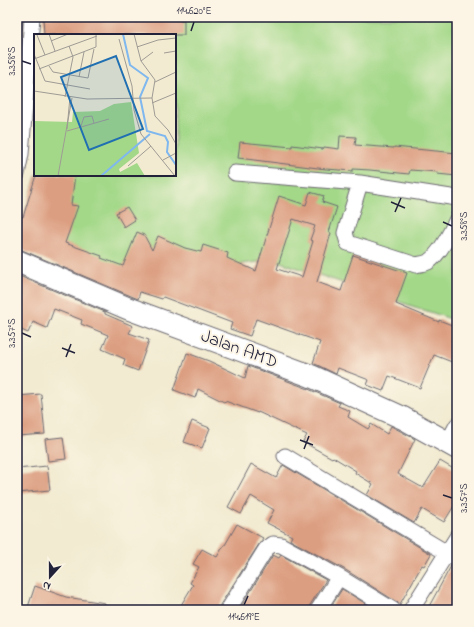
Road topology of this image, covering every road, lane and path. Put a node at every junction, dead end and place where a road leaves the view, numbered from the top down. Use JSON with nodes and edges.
{"nodes":[{"id":1,"x":32,"y":17,"type":"edge"},
{"id":2,"x":235,"y":173,"type":"dead end"},
{"id":3,"x":17,"y":174,"type":"edge"},
{"id":4,"x":360,"y":183,"type":"junction"},
{"id":5,"x":457,"y":198,"type":"edge"},
{"id":6,"x":457,"y":219,"type":"edge"},
{"id":7,"x":17,"y":260,"type":"edge"},
{"id":8,"x":454,"y":438,"type":"edge"},
{"id":9,"x":285,"y":456,"type":"dead end"},
{"id":10,"x":457,"y":537,"type":"edge"},
{"id":11,"x":452,"y":556,"type":"edge"},
{"id":12,"x":339,"y":576,"type":"junction"},
{"id":13,"x":228,"y":610,"type":"edge"},
{"id":14,"x":318,"y":610,"type":"edge"},
{"id":15,"x":393,"y":610,"type":"edge"},
{"id":16,"x":411,"y":610,"type":"edge"}],
"edges":[{"from":1,"to":3,"type":"street"},
{"from":2,"to":4,"type":"street"},
{"from":4,"to":5,"type":"street"},
{"from":4,"to":6,"type":"street"},
{"from":7,"to":8,"type":"street","name":"Jalan AMD"},
{"from":9,"to":11,"type":"street"},
{"from":10,"to":11,"type":"street"},
{"from":11,"to":16,"type":"street"},
{"from":12,"to":13,"type":"street"},
{"from":12,"to":14,"type":"street"},
{"from":12,"to":15,"type":"street"}]}
